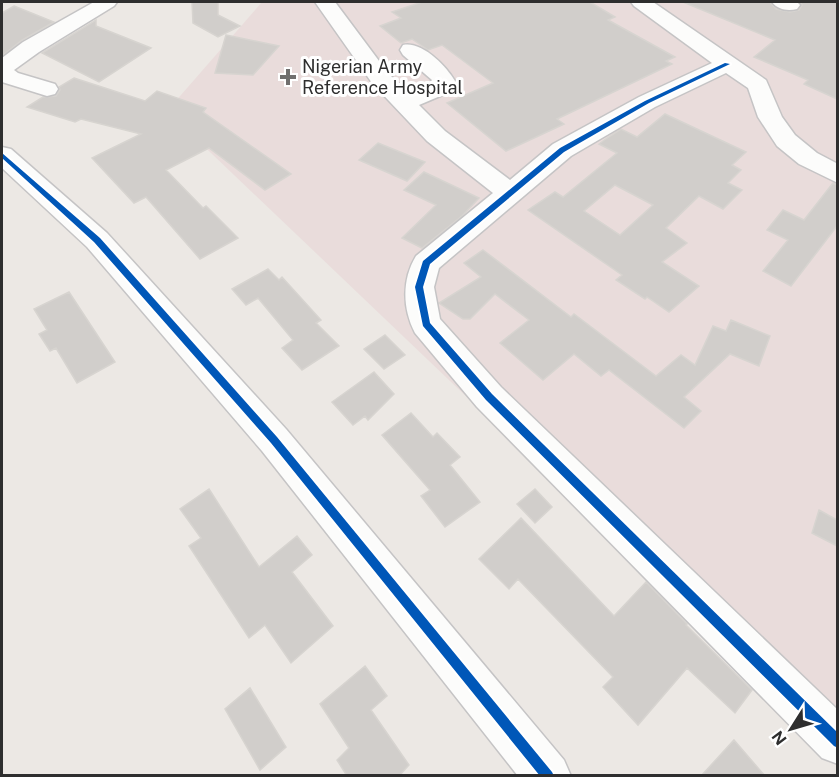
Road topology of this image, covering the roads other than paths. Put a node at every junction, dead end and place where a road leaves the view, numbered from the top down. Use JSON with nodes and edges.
{"nodes":[{"id":1,"x":107,"y":2,"type":"edge"},
{"id":2,"x":325,"y":2,"type":"edge"},
{"id":3,"x":641,"y":2,"type":"edge"},
{"id":4,"x":411,"y":51,"type":"dead end"},
{"id":5,"x":727,"y":64,"type":"junction"},
{"id":6,"x":2,"y":69,"type":"edge"},
{"id":7,"x":47,"y":89,"type":"dead end"},
{"id":8,"x":404,"y":103,"type":"junction"},
{"id":9,"x":2,"y":155,"type":"edge"},
{"id":10,"x":837,"y":175,"type":"edge"},
{"id":11,"x":511,"y":194,"type":"junction"},
{"id":12,"x":837,"y":742,"type":"edge"},
{"id":13,"x":548,"y":776,"type":"edge"}],
"edges":[{"from":1,"to":6,"type":"street"},
{"from":2,"to":8,"type":"street"},
{"from":3,"to":5,"type":"street"},
{"from":4,"to":8,"type":"street"},
{"from":5,"to":10,"type":"street"},
{"from":5,"to":11,"type":"street"},
{"from":6,"to":7,"type":"street"},
{"from":8,"to":11,"type":"street"},
{"from":9,"to":13,"type":"street"},
{"from":11,"to":12,"type":"street"}]}
